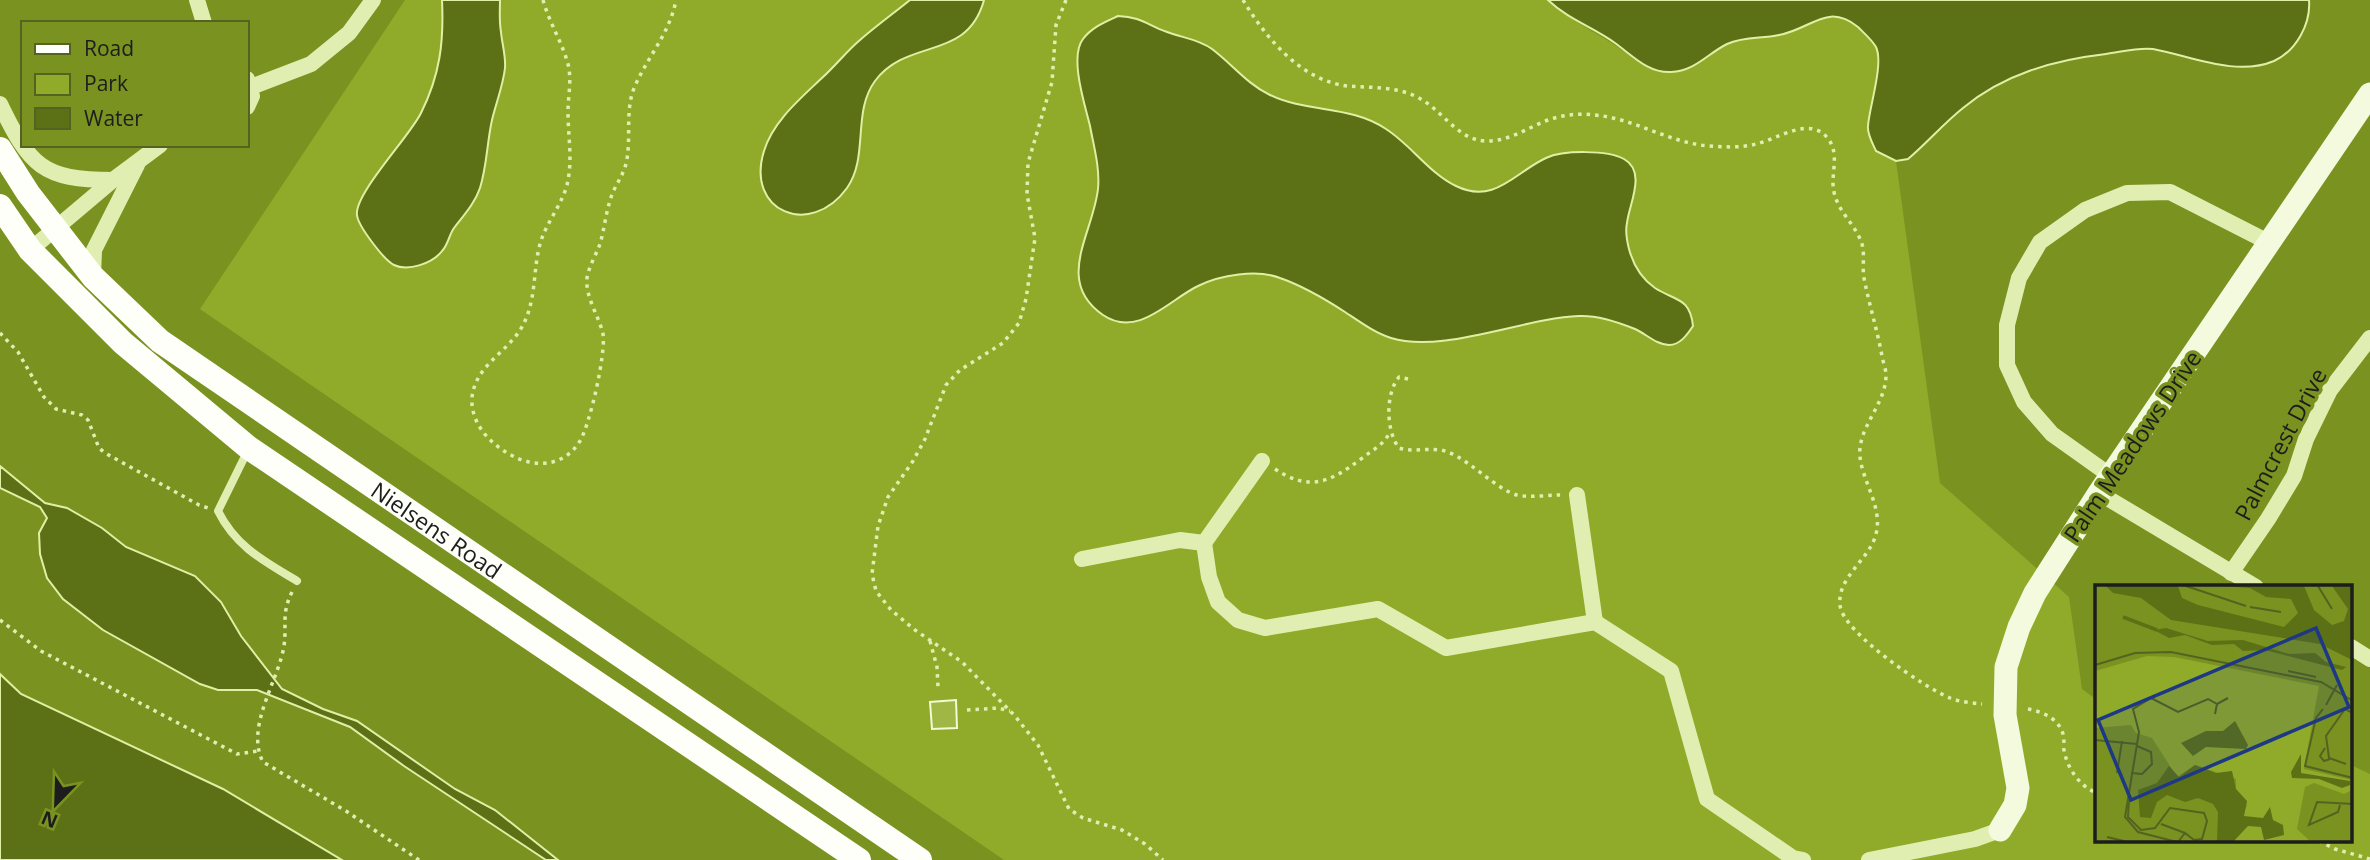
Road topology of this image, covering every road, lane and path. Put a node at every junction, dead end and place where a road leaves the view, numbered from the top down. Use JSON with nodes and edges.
{"nodes":[{"id":1,"x":197,"y":0,"type":"edge"},
{"id":2,"x":373,"y":0,"type":"edge"},
{"id":3,"x":543,"y":0,"type":"edge"},
{"id":4,"x":676,"y":0,"type":"edge"},
{"id":5,"x":1066,"y":0,"type":"edge"},
{"id":6,"x":1243,"y":0,"type":"edge"},
{"id":7,"x":203,"y":21,"type":"edge"},
{"id":8,"x":249,"y":83,"type":"edge"},
{"id":9,"x":2370,"y":94,"type":"edge"},
{"id":10,"x":0,"y":104,"type":"edge"},
{"id":11,"x":248,"y":104,"type":"edge"},
{"id":12,"x":21,"y":144,"type":"edge"},
{"id":13,"x":23,"y":147,"type":"edge"},
{"id":14,"x":158,"y":147,"type":"edge"},
{"id":15,"x":0,"y":149,"type":"edge"},
{"id":16,"x":138,"y":163,"type":"junction"},
{"id":17,"x":113,"y":180,"type":"junction"},
{"id":18,"x":0,"y":206,"type":"edge"},
{"id":19,"x":54,"y":228,"type":"junction"},
{"id":20,"x":2269,"y":242,"type":"junction"},
{"id":21,"x":30,"y":250,"type":"junction"},
{"id":22,"x":93,"y":277,"type":"junction"},
{"id":23,"x":0,"y":333,"type":"edge"},
{"id":24,"x":2370,"y":338,"type":"edge"},
{"id":25,"x":1408,"y":379,"type":"dead end"},
{"id":26,"x":1391,"y":431,"type":"junction"},
{"id":27,"x":249,"y":448,"type":"junction"},
{"id":28,"x":1262,"y":461,"type":"joint"},
{"id":29,"x":2105,"y":484,"type":"junction"},
{"id":30,"x":1577,"y":495,"type":"joint"},
{"id":31,"x":218,"y":511,"type":"junction"},
{"id":32,"x":1203,"y":543,"type":"junction"},
{"id":33,"x":1082,"y":559,"type":"dead end"},
{"id":34,"x":2231,"y":573,"type":"junction"},
{"id":35,"x":297,"y":581,"type":"joint"},
{"id":36,"x":2252,"y":585,"type":"edge"},
{"id":37,"x":0,"y":620,"type":"edge"},
{"id":38,"x":1595,"y":622,"type":"junction"},
{"id":39,"x":930,"y":640,"type":"junction"},
{"id":40,"x":2352,"y":647,"type":"edge"},
{"id":41,"x":2370,"y":659,"type":"edge"},
{"id":42,"x":938,"y":687,"type":"dead end"},
{"id":43,"x":1982,"y":704,"type":"dead end"},
{"id":44,"x":2028,"y":709,"type":"dead end"},
{"id":45,"x":967,"y":710,"type":"dead end"},
{"id":46,"x":1012,"y":712,"type":"junction"},
{"id":47,"x":258,"y":751,"type":"junction"},
{"id":48,"x":2095,"y":792,"type":"edge"},
{"id":49,"x":2000,"y":830,"type":"joint"},
{"id":50,"x":2321,"y":842,"type":"edge"},
{"id":51,"x":2370,"y":859,"type":"edge"},
{"id":52,"x":419,"y":860,"type":"edge"},
{"id":53,"x":859,"y":860,"type":"edge"},
{"id":54,"x":920,"y":860,"type":"edge"},
{"id":55,"x":1163,"y":860,"type":"edge"},
{"id":56,"x":1803,"y":860,"type":"edge"},
{"id":57,"x":1869,"y":860,"type":"edge"}],
"edges":[{"from":1,"to":7,"type":"street"},
{"from":2,"to":8,"type":"street"},
{"from":3,"to":4,"type":"path"},
{"from":5,"to":39,"type":"path"},
{"from":6,"to":43,"type":"path"},
{"from":8,"to":11,"type":"street"},
{"from":9,"to":20,"type":"street","name":"Palm Meadows Drive"},
{"from":10,"to":12,"type":"street"},
{"from":13,"to":17,"type":"street"},
{"from":14,"to":16,"type":"street"},
{"from":15,"to":19,"type":"main road","name":"Nielsens Road"},
{"from":16,"to":17,"type":"street"},
{"from":16,"to":22,"type":"street"},
{"from":17,"to":19,"type":"street"},
{"from":18,"to":21,"type":"main road","name":"Nielsens Road"},
{"from":19,"to":21,"type":"street"},
{"from":19,"to":22,"type":"main road","name":"Nielsens Road"},
{"from":20,"to":29,"type":"street","name":"Palm Meadows Drive"},
{"from":20,"to":29,"type":"street"},
{"from":21,"to":27,"type":"main road","name":"Nielsens Road"},
{"from":22,"to":54,"type":"main road","name":"Nielsens Road"},
{"from":23,"to":31,"type":"path"},
{"from":24,"to":34,"type":"street","name":"Palmcrest Drive"},
{"from":25,"to":26,"type":"path"},
{"from":26,"to":28,"type":"path"},
{"from":26,"to":30,"type":"path"},
{"from":27,"to":31,"type":"lane"},
{"from":27,"to":53,"type":"main road","name":"Nielsens Road"},
{"from":28,"to":32,"type":"street"},
{"from":29,"to":34,"type":"street"},
{"from":29,"to":49,"type":"street","name":"Palm Meadows Drive"},
{"from":30,"to":38,"type":"street"},
{"from":31,"to":35,"type":"lane"},
{"from":32,"to":33,"type":"street"},
{"from":32,"to":38,"type":"street"},
{"from":34,"to":36,"type":"street"},
{"from":35,"to":47,"type":"path"},
{"from":37,"to":47,"type":"path"},
{"from":38,"to":56,"type":"street"},
{"from":39,"to":42,"type":"path"},
{"from":39,"to":46,"type":"path"},
{"from":40,"to":41,"type":"street"},
{"from":44,"to":48,"type":"path"},
{"from":45,"to":46,"type":"path"},
{"from":46,"to":55,"type":"path"},
{"from":47,"to":52,"type":"path"},
{"from":49,"to":57,"type":"street"},
{"from":50,"to":51,"type":"path"}]}
